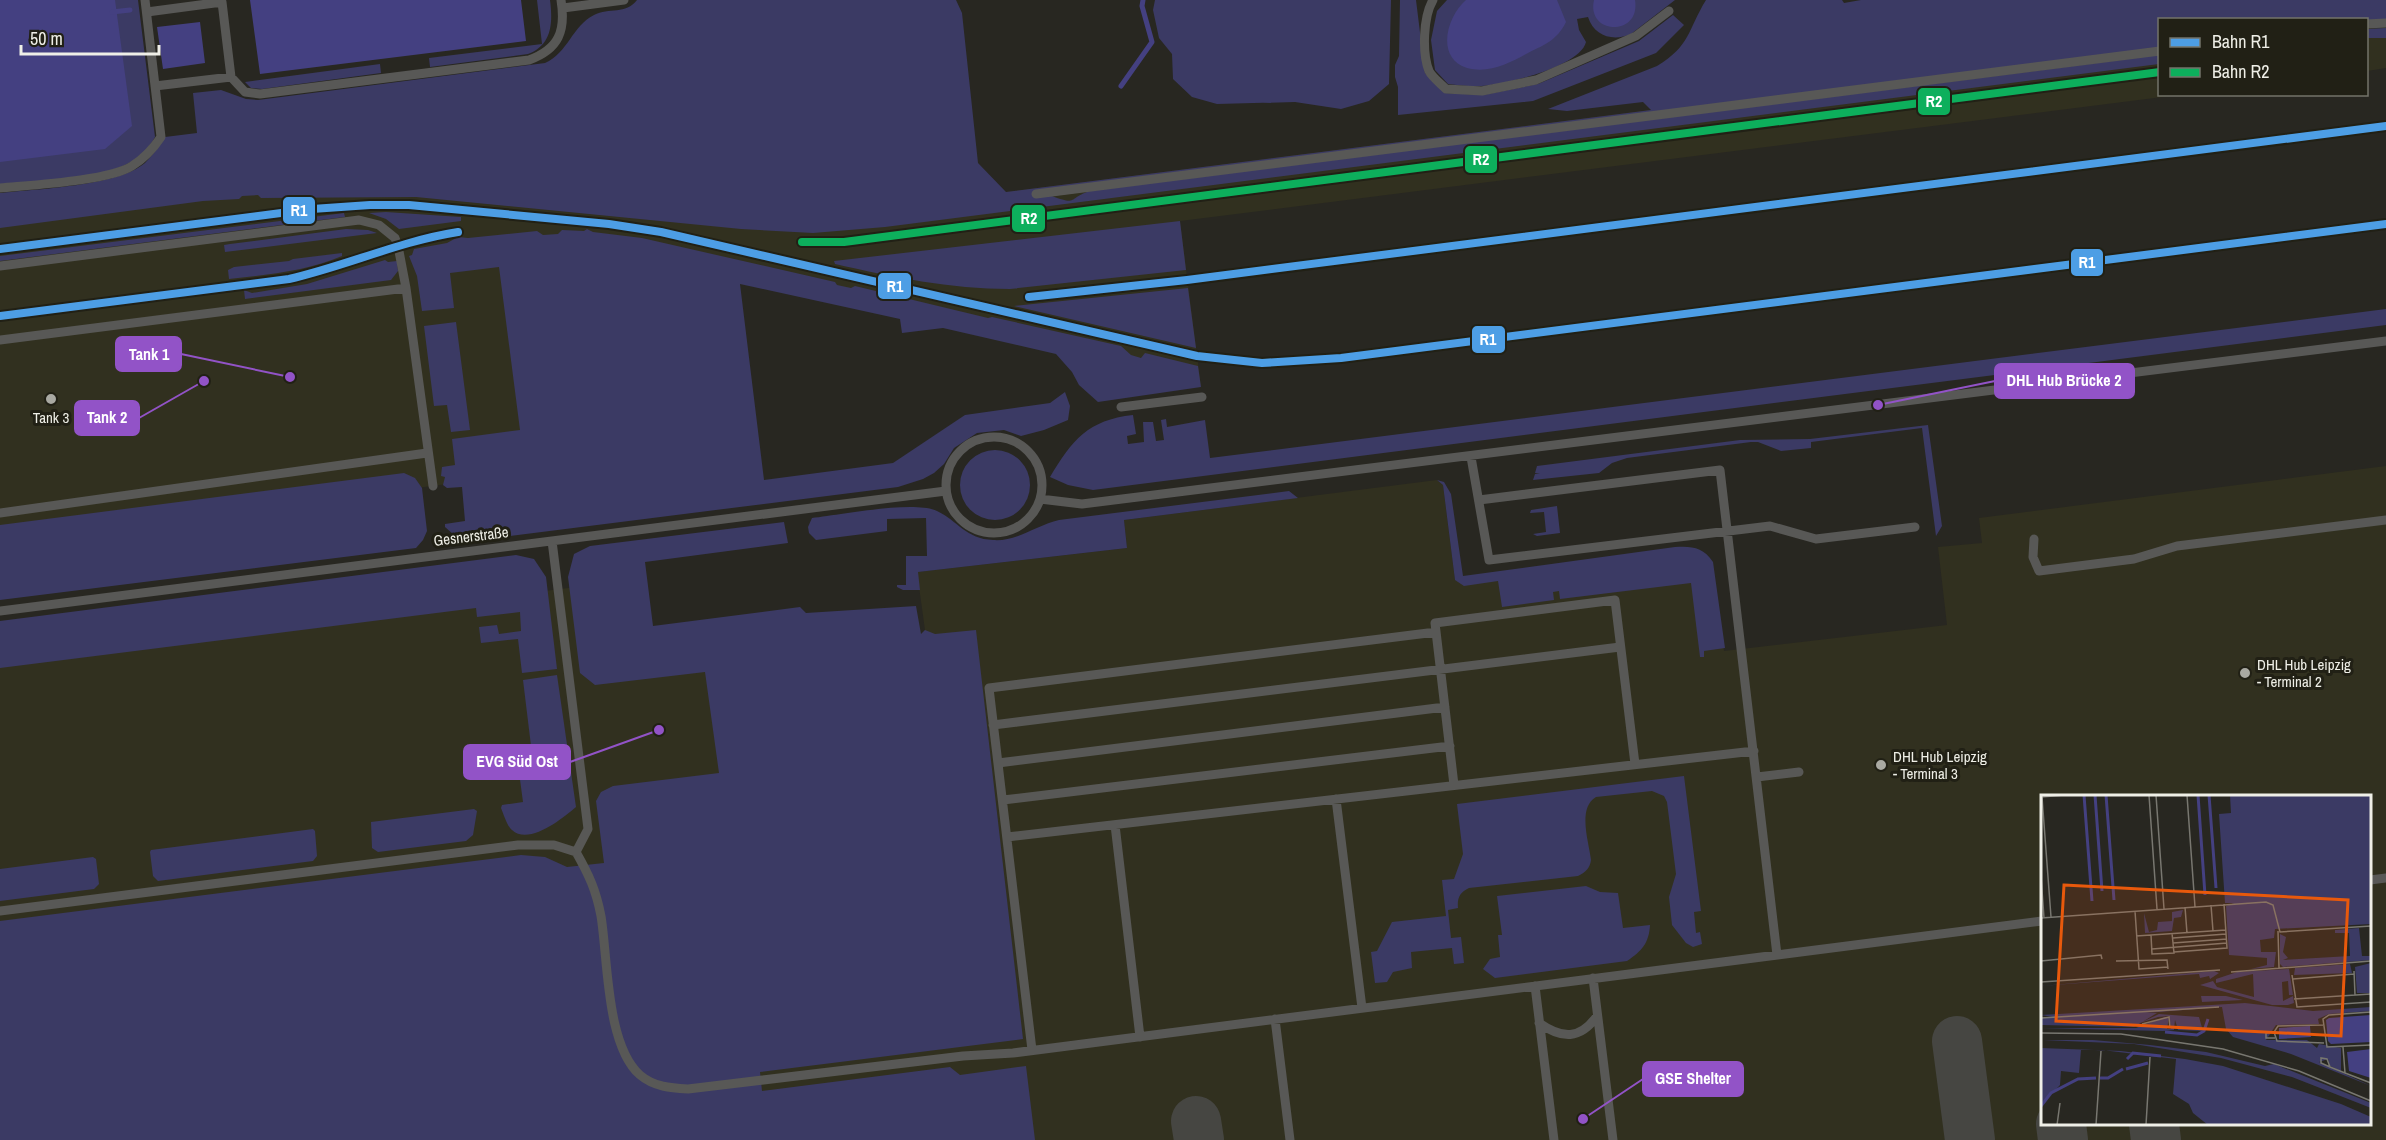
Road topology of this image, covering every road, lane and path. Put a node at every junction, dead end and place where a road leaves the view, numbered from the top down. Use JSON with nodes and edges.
{"nodes":[{"id":1,"x":146,"y":0,"type":"edge"},
{"id":2,"x":624,"y":0,"type":"edge"},
{"id":3,"x":1432,"y":0,"type":"edge"},
{"id":4,"x":221,"y":1,"type":"edge"},
{"id":5,"x":562,"y":4,"type":"edge"},
{"id":6,"x":1669,"y":11,"type":"dead end"},
{"id":7,"x":147,"y":12,"type":"junction"},
{"id":8,"x":2386,"y":23,"type":"edge"},
{"id":9,"x":2368,"y":24,"type":"edge"},
{"id":10,"x":2158,"y":51,"type":"edge"},
{"id":11,"x":231,"y":77,"type":"junction"},
{"id":12,"x":155,"y":86,"type":"junction"},
{"id":13,"x":0,"y":188,"type":"edge"},
{"id":14,"x":1036,"y":194,"type":"dead end"},
{"id":15,"x":0,"y":266,"type":"edge"},
{"id":16,"x":406,"y":288,"type":"junction"},
{"id":17,"x":0,"y":340,"type":"edge"},
{"id":18,"x":2386,"y":341,"type":"edge"},
{"id":19,"x":1202,"y":397,"type":"dead end"},
{"id":20,"x":1121,"y":407,"type":"dead end"},
{"id":21,"x":428,"y":453,"type":"junction"},
{"id":22,"x":1471,"y":457,"type":"junction"},
{"id":23,"x":433,"y":486,"type":"dead end"},
{"id":24,"x":946,"y":490,"type":"junction"},
{"id":25,"x":1040,"y":500,"type":"junction"},
{"id":26,"x":1479,"y":500,"type":"junction"},
{"id":27,"x":0,"y":513,"type":"edge"},
{"id":28,"x":2386,"y":520,"type":"edge"},
{"id":29,"x":1915,"y":527,"type":"dead end"},
{"id":30,"x":1728,"y":531,"type":"junction"},
{"id":31,"x":2034,"y":539,"type":"dead end"},
{"id":32,"x":552,"y":541,"type":"junction"},
{"id":33,"x":0,"y":611,"type":"edge"},
{"id":34,"x":1436,"y":628,"type":"junction"},
{"id":35,"x":1620,"y":647,"type":"junction"},
{"id":36,"x":1440,"y":668,"type":"junction"},
{"id":37,"x":1445,"y":706,"type":"junction"},
{"id":38,"x":993,"y":725,"type":"junction"},
{"id":39,"x":1450,"y":746,"type":"junction"},
{"id":40,"x":1754,"y":751,"type":"junction"},
{"id":41,"x":998,"y":763,"type":"junction"},
{"id":42,"x":1635,"y":764,"type":"junction"},
{"id":43,"x":1798,"y":772,"type":"dead end"},
{"id":44,"x":1757,"y":777,"type":"junction"},
{"id":45,"x":1454,"y":785,"type":"junction"},
{"id":46,"x":1336,"y":799,"type":"junction"},
{"id":47,"x":1002,"y":800,"type":"junction"},
{"id":48,"x":1115,"y":825,"type":"junction"},
{"id":49,"x":1007,"y":837,"type":"junction"},
{"id":50,"x":576,"y":852,"type":"junction"},
{"id":51,"x":2386,"y":878,"type":"edge"},
{"id":52,"x":2371,"y":880,"type":"edge"},
{"id":53,"x":0,"y":910,"type":"edge"},
{"id":54,"x":2041,"y":921,"type":"edge"},
{"id":55,"x":1777,"y":955,"type":"junction"},
{"id":56,"x":1593,"y":978,"type":"junction"},
{"id":57,"x":1535,"y":986,"type":"junction"},
{"id":58,"x":1362,"y":1008,"type":"junction"},
{"id":59,"x":1597,"y":1016,"type":"junction"},
{"id":60,"x":1275,"y":1019,"type":"junction"},
{"id":61,"x":1539,"y":1023,"type":"junction"},
{"id":62,"x":1140,"y":1037,"type":"junction"},
{"id":63,"x":1032,"y":1050,"type":"junction"},
{"id":64,"x":1290,"y":1140,"type":"edge"},
{"id":65,"x":1554,"y":1140,"type":"edge"},
{"id":66,"x":1613,"y":1140,"type":"edge"}],
"edges":[{"from":1,"to":7,"type":"lane"},
{"from":2,"to":5,"type":"lane"},
{"from":3,"to":6,"type":"lane"},
{"from":4,"to":7,"type":"lane"},
{"from":4,"to":11,"type":"lane"},
{"from":5,"to":11,"type":"lane"},
{"from":7,"to":12,"type":"lane"},
{"from":8,"to":9,"type":"lane"},
{"from":10,"to":14,"type":"lane"},
{"from":11,"to":12,"type":"lane"},
{"from":12,"to":13,"type":"lane"},
{"from":15,"to":16,"type":"lane"},
{"from":16,"to":17,"type":"lane"},
{"from":16,"to":21,"type":"lane"},
{"from":18,"to":22,"type":"lane"},
{"from":19,"to":20,"type":"lane"},
{"from":21,"to":23,"type":"lane"},
{"from":21,"to":27,"type":"lane"},
{"from":22,"to":25,"type":"lane"},
{"from":22,"to":26,"type":"lane"},
{"from":24,"to":25,"type":"lane"},
{"from":24,"to":25,"type":"lane"},
{"from":24,"to":32,"type":"lane","name":"Gesnerstraße"},
{"from":26,"to":30,"type":"lane"},
{"from":26,"to":30,"type":"lane"},
{"from":28,"to":31,"type":"lane"},
{"from":29,"to":30,"type":"lane"},
{"from":30,"to":40,"type":"lane"},
{"from":32,"to":33,"type":"lane","name":"Gesnerstraße"},
{"from":32,"to":50,"type":"lane"},
{"from":34,"to":35,"type":"lane"},
{"from":34,"to":36,"type":"lane"},
{"from":34,"to":38,"type":"lane"},
{"from":35,"to":36,"type":"lane"},
{"from":35,"to":42,"type":"lane"},
{"from":36,"to":37,"type":"lane"},
{"from":36,"to":38,"type":"lane"},
{"from":37,"to":39,"type":"lane"},
{"from":37,"to":41,"type":"lane"},
{"from":38,"to":41,"type":"lane"},
{"from":39,"to":45,"type":"lane"},
{"from":39,"to":47,"type":"lane"},
{"from":40,"to":42,"type":"lane"},
{"from":40,"to":44,"type":"lane"},
{"from":41,"to":47,"type":"lane"},
{"from":42,"to":45,"type":"lane"},
{"from":43,"to":44,"type":"lane"},
{"from":44,"to":55,"type":"lane"},
{"from":45,"to":46,"type":"lane"},
{"from":46,"to":48,"type":"lane"},
{"from":46,"to":58,"type":"lane"},
{"from":47,"to":49,"type":"lane"},
{"from":48,"to":49,"type":"lane"},
{"from":48,"to":62,"type":"lane"},
{"from":49,"to":63,"type":"lane"},
{"from":50,"to":53,"type":"lane"},
{"from":50,"to":63,"type":"lane"},
{"from":51,"to":52,"type":"lane"},
{"from":54,"to":55,"type":"lane"},
{"from":55,"to":56,"type":"lane"},
{"from":56,"to":57,"type":"lane"},
{"from":56,"to":59,"type":"lane"},
{"from":57,"to":58,"type":"lane"},
{"from":57,"to":61,"type":"lane"},
{"from":58,"to":60,"type":"lane"},
{"from":59,"to":61,"type":"lane"},
{"from":59,"to":66,"type":"lane"},
{"from":60,"to":62,"type":"lane"},
{"from":60,"to":64,"type":"lane"},
{"from":61,"to":65,"type":"lane"},
{"from":62,"to":63,"type":"lane"}]}
